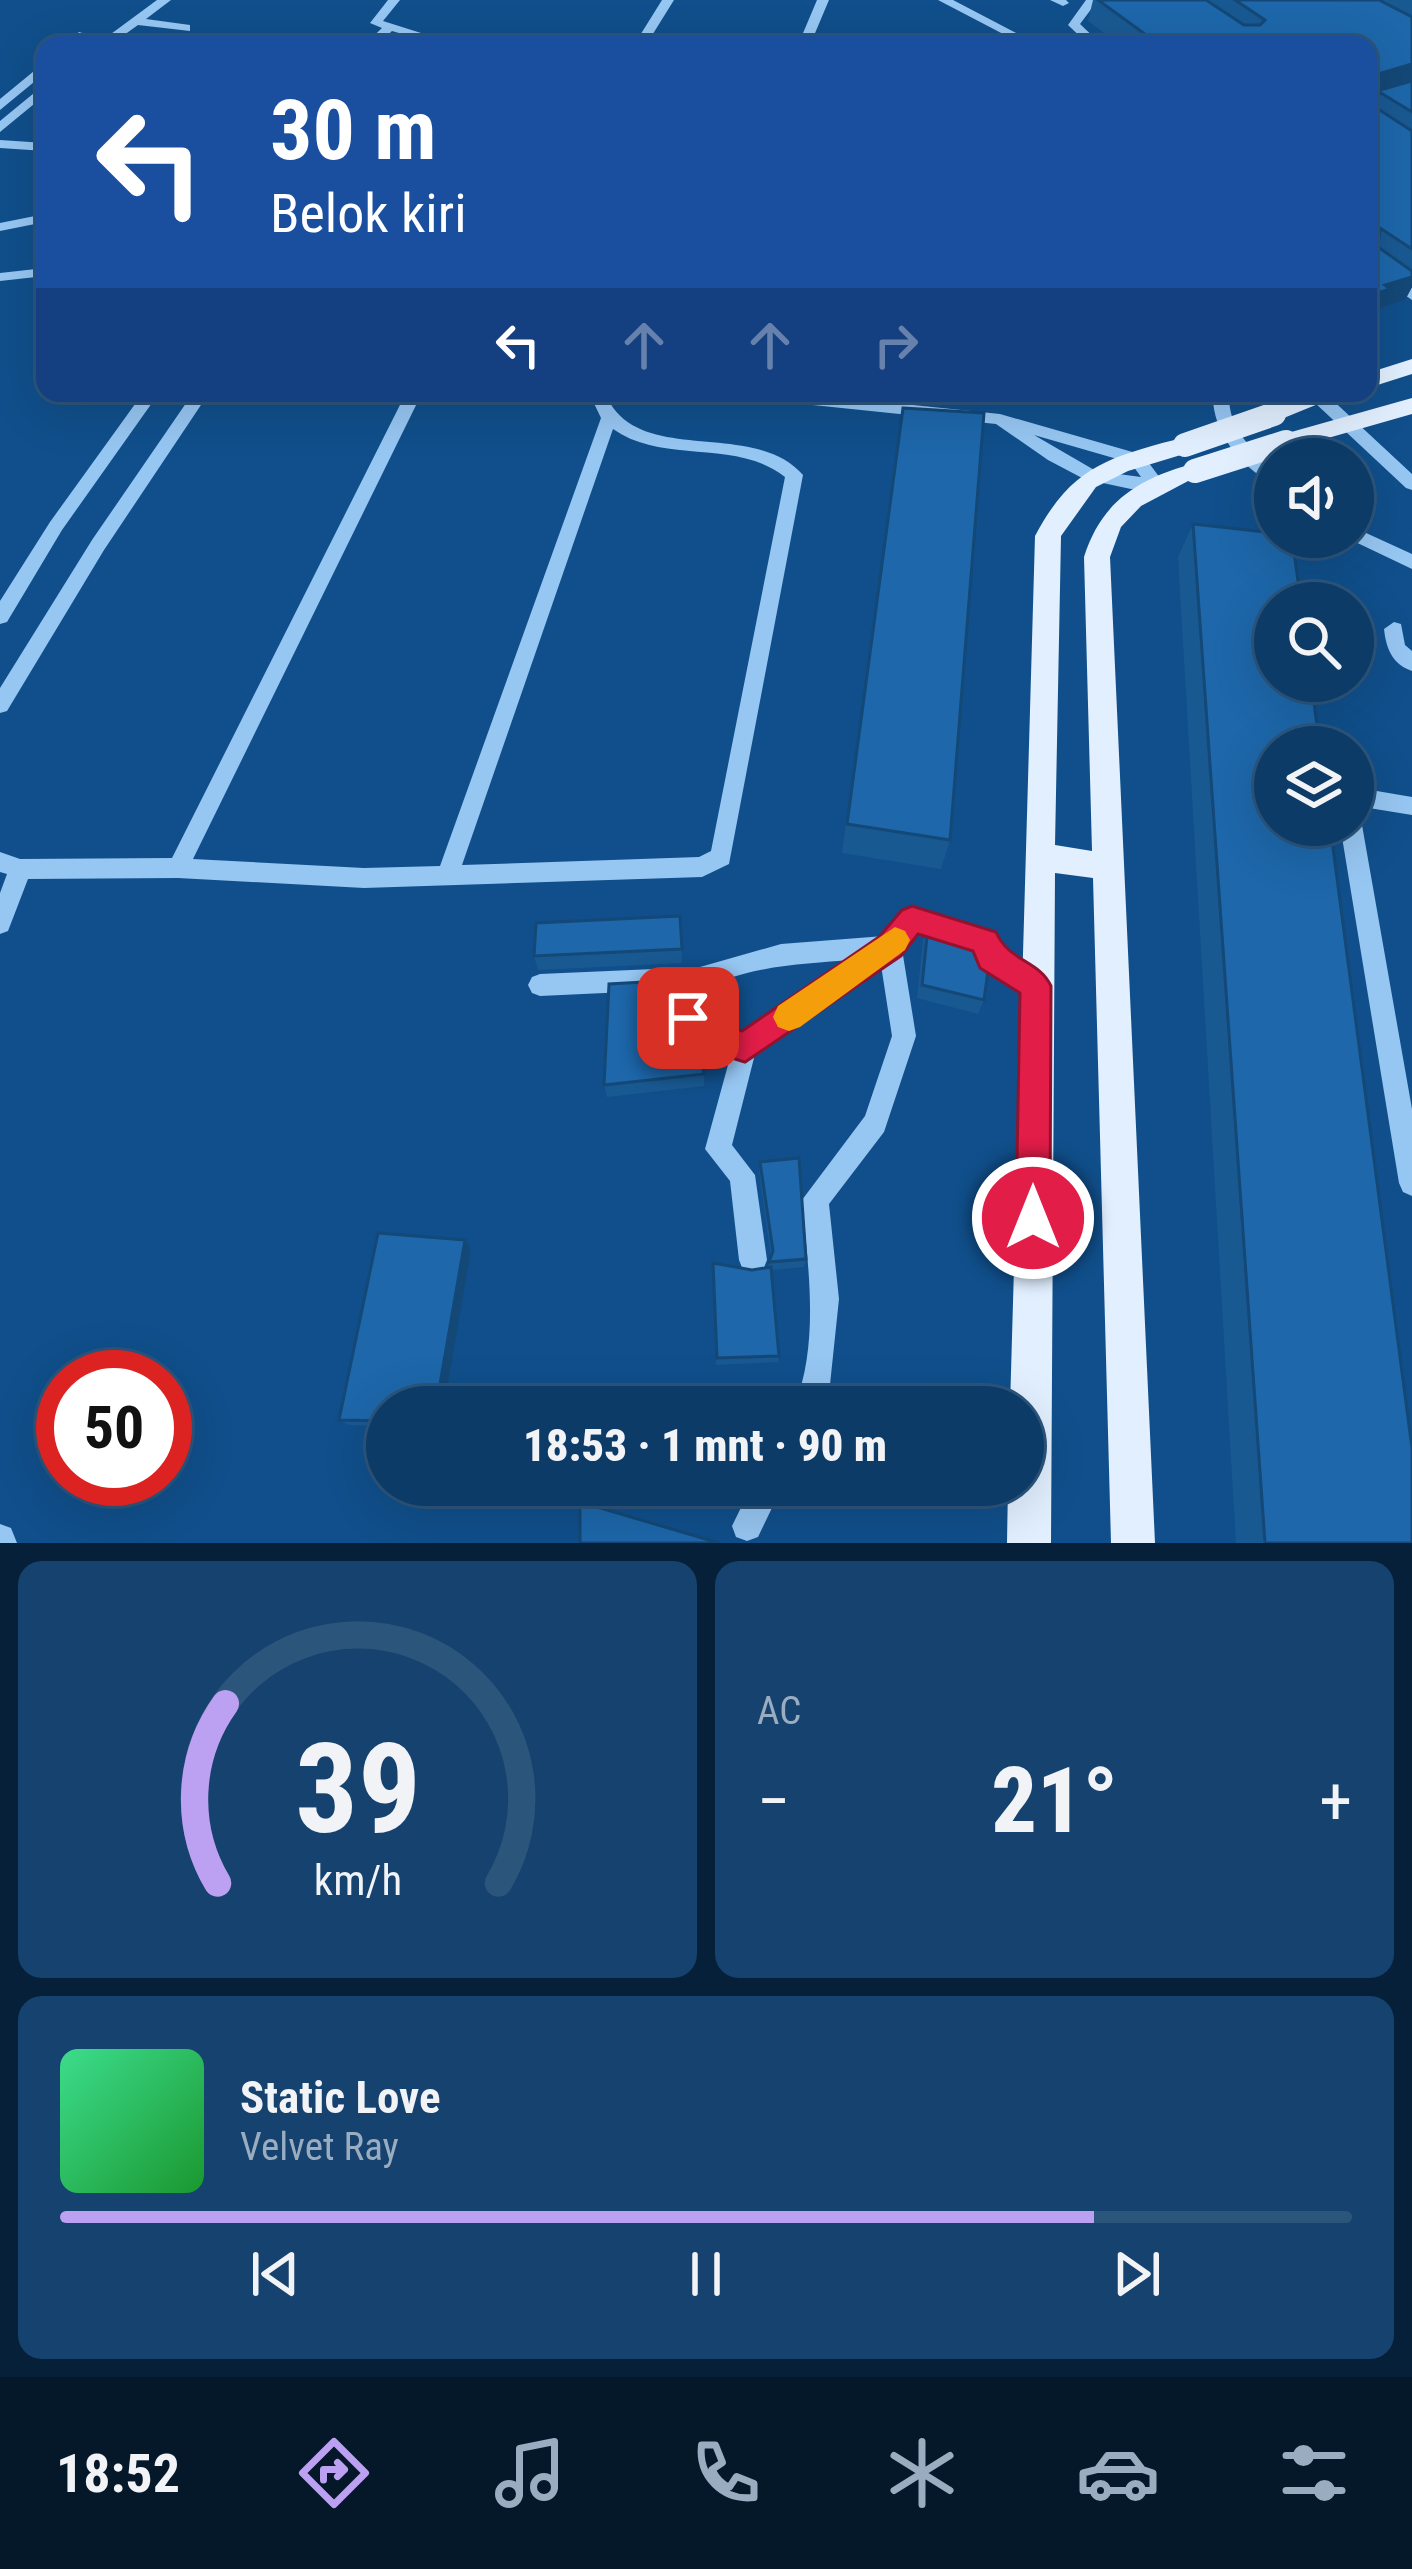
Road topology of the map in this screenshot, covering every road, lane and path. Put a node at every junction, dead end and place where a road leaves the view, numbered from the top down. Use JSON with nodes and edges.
{"nodes":[{"id":1,"x":165,"y":0,"type":"edge"},
{"id":2,"x":394,"y":0,"type":"edge"},
{"id":3,"x":668,"y":0,"type":"edge"},
{"id":4,"x":824,"y":0,"type":"edge"},
{"id":5,"x":944,"y":0,"type":"edge"},
{"id":6,"x":1092,"y":0,"type":"edge"},
{"id":7,"x":134,"y":21,"type":"junction"},
{"id":8,"x":186,"y":28,"type":"dead end"},
{"id":9,"x":389,"y":28,"type":"junction"},
{"id":10,"x":114,"y":36,"type":"edge"},
{"id":11,"x":380,"y":36,"type":"edge"},
{"id":12,"x":419,"y":36,"type":"edge"},
{"id":13,"x":646,"y":36,"type":"edge"},
{"id":14,"x":808,"y":36,"type":"edge"},
{"id":15,"x":1016,"y":36,"type":"edge"},
{"id":16,"x":1086,"y":36,"type":"edge"},
{"id":17,"x":36,"y":74,"type":"edge"},
{"id":18,"x":36,"y":96,"type":"edge"},
{"id":19,"x":0,"y":106,"type":"edge"},
{"id":20,"x":0,"y":128,"type":"edge"},
{"id":21,"x":0,"y":144,"type":"edge"},
{"id":22,"x":36,"y":146,"type":"edge"},
{"id":23,"x":36,"y":220,"type":"edge"},
{"id":24,"x":0,"y":227,"type":"edge"},
{"id":25,"x":1377,"y":269,"type":"edge"},
{"id":26,"x":36,"y":273,"type":"edge"},
{"id":27,"x":0,"y":278,"type":"edge"},
{"id":28,"x":1412,"y":295,"type":"edge"},
{"id":29,"x":1412,"y":366,"type":"edge"},
{"id":30,"x":1377,"y":378,"type":"edge"},
{"id":31,"x":1377,"y":383,"type":"edge"},
{"id":32,"x":144,"y":402,"type":"edge"},
{"id":33,"x":195,"y":402,"type":"edge"},
{"id":34,"x":410,"y":402,"type":"edge"},
{"id":35,"x":601,"y":402,"type":"edge"},
{"id":36,"x":833,"y":402,"type":"edge"},
{"id":37,"x":1219,"y":402,"type":"edge"},
{"id":38,"x":1306,"y":402,"type":"edge"},
{"id":39,"x":1332,"y":402,"type":"edge"},
{"id":40,"x":1412,"y":406,"type":"edge"},
{"id":41,"x":609,"y":418,"type":"junction"},
{"id":42,"x":1000,"y":419,"type":"junction"},
{"id":43,"x":1347,"y":423,"type":"junction"},
{"id":44,"x":1190,"y":458,"type":"junction"},
{"id":45,"x":1254,"y":459,"type":"edge"},
{"id":46,"x":1145,"y":471,"type":"junction"},
{"id":47,"x":1089,"y":478,"type":"junction"},
{"id":48,"x":1412,"y":484,"type":"edge"},
{"id":49,"x":1374,"y":543,"type":"edge"},
{"id":50,"x":1412,"y":562,"type":"edge"},
{"id":51,"x":0,"y":617,"type":"edge"},
{"id":52,"x":1394,"y":629,"type":"dead end"},
{"id":53,"x":1412,"y":663,"type":"edge"},
{"id":54,"x":0,"y":705,"type":"edge"},
{"id":55,"x":1374,"y":800,"type":"edge"},
{"id":56,"x":1412,"y":806,"type":"edge"},
{"id":57,"x":1355,"y":846,"type":"edge"},
{"id":58,"x":1041,"y":857,"type":"junction"},
{"id":59,"x":10,"y":866,"type":"edge"},
{"id":60,"x":1111,"y":867,"type":"junction"},
{"id":61,"x":178,"y":868,"type":"junction"},
{"id":62,"x":448,"y":874,"type":"junction"},
{"id":63,"x":0,"y":924,"type":"edge"},
{"id":64,"x":890,"y":946,"type":"junction"},
{"id":65,"x":700,"y":978,"type":"junction"},
{"id":66,"x":540,"y":985,"type":"dead end"},
{"id":67,"x":1036,"y":986,"type":"junction"},
{"id":68,"x":745,"y":1047,"type":"junction"},
{"id":69,"x":1410,"y":1150,"type":"edge"},
{"id":70,"x":1412,"y":1183,"type":"edge"},
{"id":71,"x":753,"y":1260,"type":"dead end"},
{"id":72,"x":816,"y":1386,"type":"edge"},
{"id":73,"x":757,"y":1506,"type":"edge"},
{"id":74,"x":747,"y":1526,"type":"dead end"},
{"id":75,"x":1029,"y":1543,"type":"edge"},
{"id":76,"x":1133,"y":1543,"type":"edge"}],
"edges":[{"from":1,"to":7,"type":"street"},
{"from":2,"to":9,"type":"street"},
{"from":3,"to":13,"type":"street"},
{"from":4,"to":14,"type":"street"},
{"from":5,"to":15,"type":"street"},
{"from":6,"to":16,"type":"street"},
{"from":7,"to":8,"type":"street"},
{"from":7,"to":10,"type":"street"},
{"from":9,"to":11,"type":"street"},
{"from":9,"to":12,"type":"street"},
{"from":17,"to":19,"type":"street"},
{"from":18,"to":20,"type":"street"},
{"from":21,"to":22,"type":"street"},
{"from":23,"to":24,"type":"street"},
{"from":25,"to":28,"type":"street"},
{"from":26,"to":27,"type":"street"},
{"from":29,"to":30,"type":"main road"},
{"from":31,"to":40,"type":"main road"},
{"from":32,"to":51,"type":"street"},
{"from":33,"to":54,"type":"street"},
{"from":34,"to":61,"type":"street"},
{"from":35,"to":41,"type":"street"},
{"from":36,"to":42,"type":"street"},
{"from":37,"to":45,"type":"street"},
{"from":38,"to":44,"type":"main road","bridge":true},
{"from":39,"to":43,"type":"street"},
{"from":40,"to":43,"type":"main road"},
{"from":41,"to":62,"type":"street"},
{"from":41,"to":62,"type":"street"},
{"from":42,"to":46,"type":"street"},
{"from":42,"to":47,"type":"street"},
{"from":43,"to":44,"type":"main road","bridge":true},
{"from":43,"to":48,"type":"street"},
{"from":44,"to":46,"type":"main road"},
{"from":46,"to":47,"type":"main road"},
{"from":46,"to":60,"type":"main road"},
{"from":47,"to":58,"type":"main road"},
{"from":49,"to":50,"type":"street"},
{"from":52,"to":53,"type":"street"},
{"from":55,"to":56,"type":"street"},
{"from":57,"to":69,"type":"street"},
{"from":58,"to":60,"type":"main road"},
{"from":58,"to":67,"type":"main road"},
{"from":59,"to":61,"type":"street"},
{"from":59,"to":63,"type":"street"},
{"from":60,"to":76,"type":"main road"},
{"from":61,"to":62,"type":"street"},
{"from":64,"to":65,"type":"street"},
{"from":64,"to":67,"type":"street"},
{"from":64,"to":68,"type":"street"},
{"from":64,"to":72,"type":"street"},
{"from":65,"to":66,"type":"street"},
{"from":65,"to":68,"type":"street"},
{"from":67,"to":75,"type":"main road"},
{"from":68,"to":71,"type":"street"},
{"from":69,"to":70,"type":"street"},
{"from":73,"to":74,"type":"street"}]}
